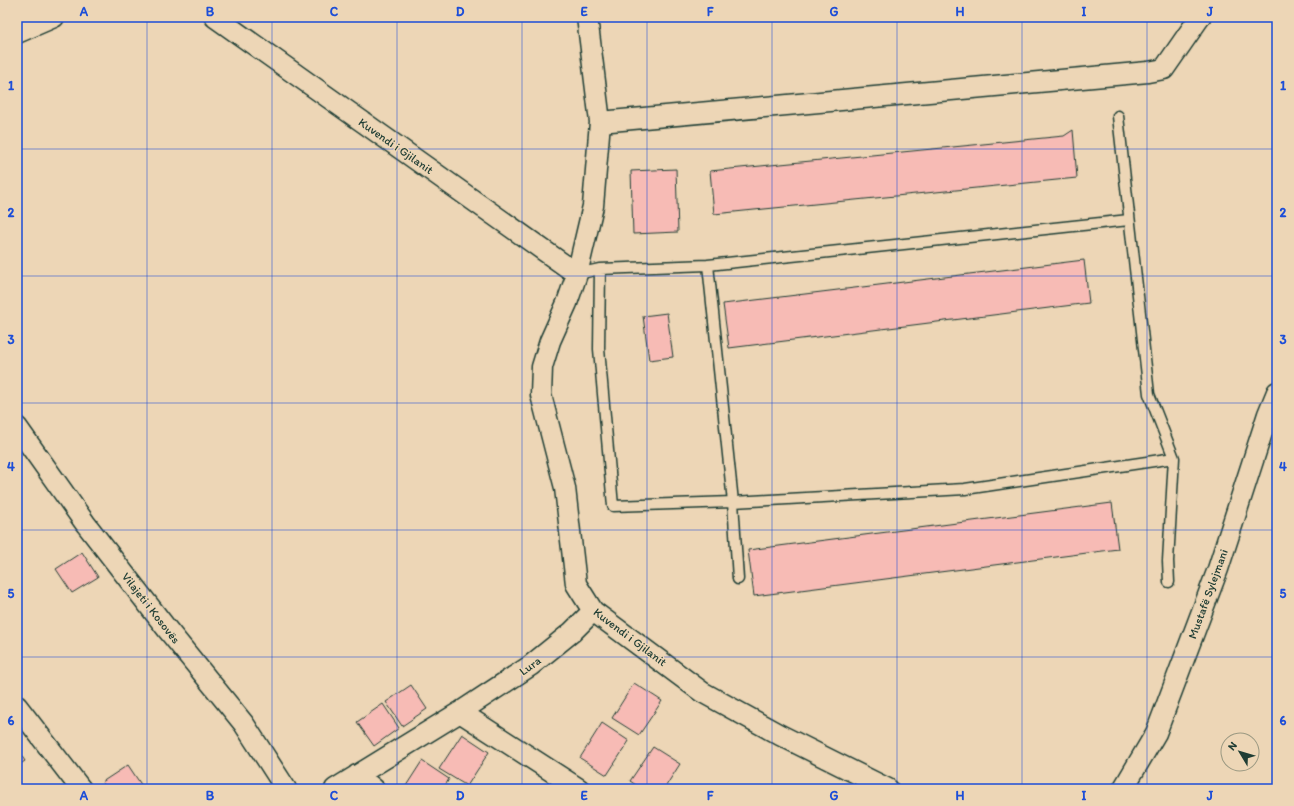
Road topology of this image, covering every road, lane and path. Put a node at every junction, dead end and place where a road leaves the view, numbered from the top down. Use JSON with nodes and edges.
{"nodes":[{"id":1,"x":54,"y":17,"type":"edge"},
{"id":2,"x":215,"y":17,"type":"edge"},
{"id":3,"x":587,"y":17,"type":"edge"},
{"id":4,"x":1200,"y":17,"type":"edge"},
{"id":5,"x":17,"y":33,"type":"edge"},
{"id":6,"x":1118,"y":116,"type":"dead end"},
{"id":7,"x":600,"y":122,"type":"junction"},
{"id":8,"x":1129,"y":220,"type":"junction"},
{"id":9,"x":708,"y":265,"type":"junction"},
{"id":10,"x":600,"y":269,"type":"junction"},
{"id":11,"x":578,"y":274,"type":"junction"},
{"id":12,"x":1277,"y":392,"type":"edge"},
{"id":13,"x":17,"y":427,"type":"edge"},
{"id":14,"x":1174,"y":458,"type":"junction"},
{"id":15,"x":733,"y":502,"type":"junction"},
{"id":16,"x":738,"y":579,"type":"dead end"},
{"id":17,"x":1169,"y":582,"type":"dead end"},
{"id":18,"x":593,"y":611,"type":"junction"},
{"id":19,"x":17,"y":706,"type":"edge"},
{"id":20,"x":460,"y":712,"type":"junction"},
{"id":21,"x":357,"y":775,"type":"junction"},
{"id":22,"x":81,"y":789,"type":"edge"},
{"id":23,"x":286,"y":789,"type":"edge"},
{"id":24,"x":335,"y":789,"type":"edge"},
{"id":25,"x":374,"y":789,"type":"edge"},
{"id":26,"x":579,"y":789,"type":"edge"},
{"id":27,"x":888,"y":789,"type":"edge"},
{"id":28,"x":1123,"y":789,"type":"edge"}],
"edges":[{"from":1,"to":5,"type":"street"},
{"from":2,"to":11,"type":"street","name":"Kuvendi i Gjilanit"},
{"from":3,"to":7,"type":"street"},
{"from":4,"to":7,"type":"street"},
{"from":6,"to":8,"type":"lane"},
{"from":7,"to":11,"type":"street"},
{"from":8,"to":9,"type":"lane"},
{"from":8,"to":14,"type":"lane"},
{"from":9,"to":10,"type":"lane"},
{"from":9,"to":15,"type":"lane"},
{"from":10,"to":11,"type":"lane"},
{"from":10,"to":15,"type":"lane"},
{"from":11,"to":18,"type":"street","name":"Kuvendi i Gjilanit"},
{"from":12,"to":28,"type":"street","name":"Mustafë Sylejmani"},
{"from":13,"to":23,"type":"street","name":"Vilajeti i Kosovës"},
{"from":14,"to":15,"type":"lane"},
{"from":14,"to":17,"type":"lane"},
{"from":15,"to":16,"type":"lane"},
{"from":18,"to":20,"type":"street","name":"Lura"},
{"from":18,"to":27,"type":"street","name":"Kuvendi i Gjilanit"},
{"from":19,"to":22,"type":"street"},
{"from":20,"to":21,"type":"street","name":"Lura"},
{"from":20,"to":26,"type":"street"},
{"from":21,"to":24,"type":"street","name":"Lura"},
{"from":21,"to":25,"type":"street"}]}
